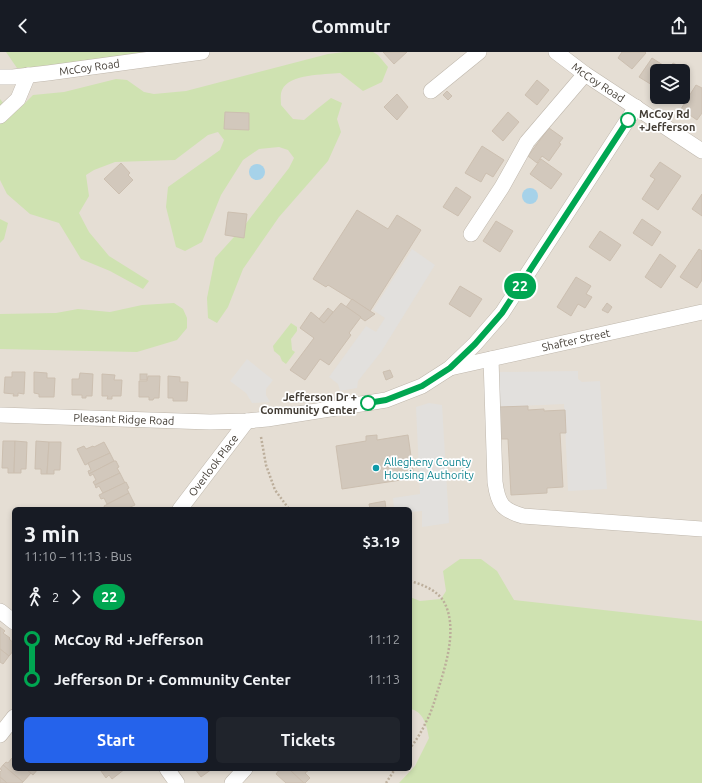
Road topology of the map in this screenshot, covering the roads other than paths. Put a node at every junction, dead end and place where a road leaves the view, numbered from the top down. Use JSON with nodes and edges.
{"nodes":[{"id":1,"x":202,"y":52,"type":"edge"},
{"id":2,"x":479,"y":52,"type":"edge"},
{"id":3,"x":556,"y":52,"type":"edge"},
{"id":4,"x":585,"y":74,"type":"junction"},
{"id":5,"x":28,"y":75,"type":"junction"},
{"id":6,"x":0,"y":77,"type":"edge"},
{"id":7,"x":431,"y":91,"type":"dead end"},
{"id":8,"x":636,"y":107,"type":"junction"},
{"id":9,"x":0,"y":116,"type":"edge"},
{"id":10,"x":702,"y":151,"type":"edge"},
{"id":11,"x":471,"y":234,"type":"dead end"},
{"id":12,"x":702,"y":312,"type":"edge"},
{"id":13,"x":491,"y":359,"type":"junction"},
{"id":14,"x":450,"y":368,"type":"junction"},
{"id":15,"x":0,"y":415,"type":"edge"},
{"id":16,"x":247,"y":421,"type":"junction"},
{"id":17,"x":182,"y":507,"type":"edge"},
{"id":18,"x":702,"y":529,"type":"edge"},
{"id":19,"x":0,"y":611,"type":"edge"},
{"id":20,"x":12,"y":620,"type":"edge"},
{"id":21,"x":12,"y":720,"type":"edge"},
{"id":22,"x":0,"y":735,"type":"edge"},
{"id":23,"x":168,"y":771,"type":"edge"},
{"id":24,"x":243,"y":771,"type":"edge"},
{"id":25,"x":177,"y":783,"type":"edge"},
{"id":26,"x":232,"y":783,"type":"edge"}],
"edges":[{"from":1,"to":5,"type":"street","name":"McCoy Road"},
{"from":2,"to":7,"type":"street"},
{"from":3,"to":4,"type":"street","name":"McCoy Road"},
{"from":4,"to":8,"type":"street","name":"McCoy Road"},
{"from":4,"to":11,"type":"street"},
{"from":5,"to":6,"type":"street","name":"McCoy Road"},
{"from":5,"to":9,"type":"street"},
{"from":8,"to":10,"type":"street","name":"McCoy Road"},
{"from":8,"to":14,"type":"street"},
{"from":12,"to":13,"type":"street","name":"Shafter Street"},
{"from":13,"to":14,"type":"street","name":"Shafter Street"},
{"from":13,"to":18,"type":"street"},
{"from":14,"to":16,"type":"street","name":"Pleasant Ridge Road"},
{"from":15,"to":16,"type":"street","name":"Pleasant Ridge Road"},
{"from":16,"to":17,"type":"street","name":"Overlook Place"},
{"from":19,"to":20,"type":"street"},
{"from":21,"to":22,"type":"street"},
{"from":23,"to":25,"type":"street"},
{"from":24,"to":26,"type":"street"}]}
